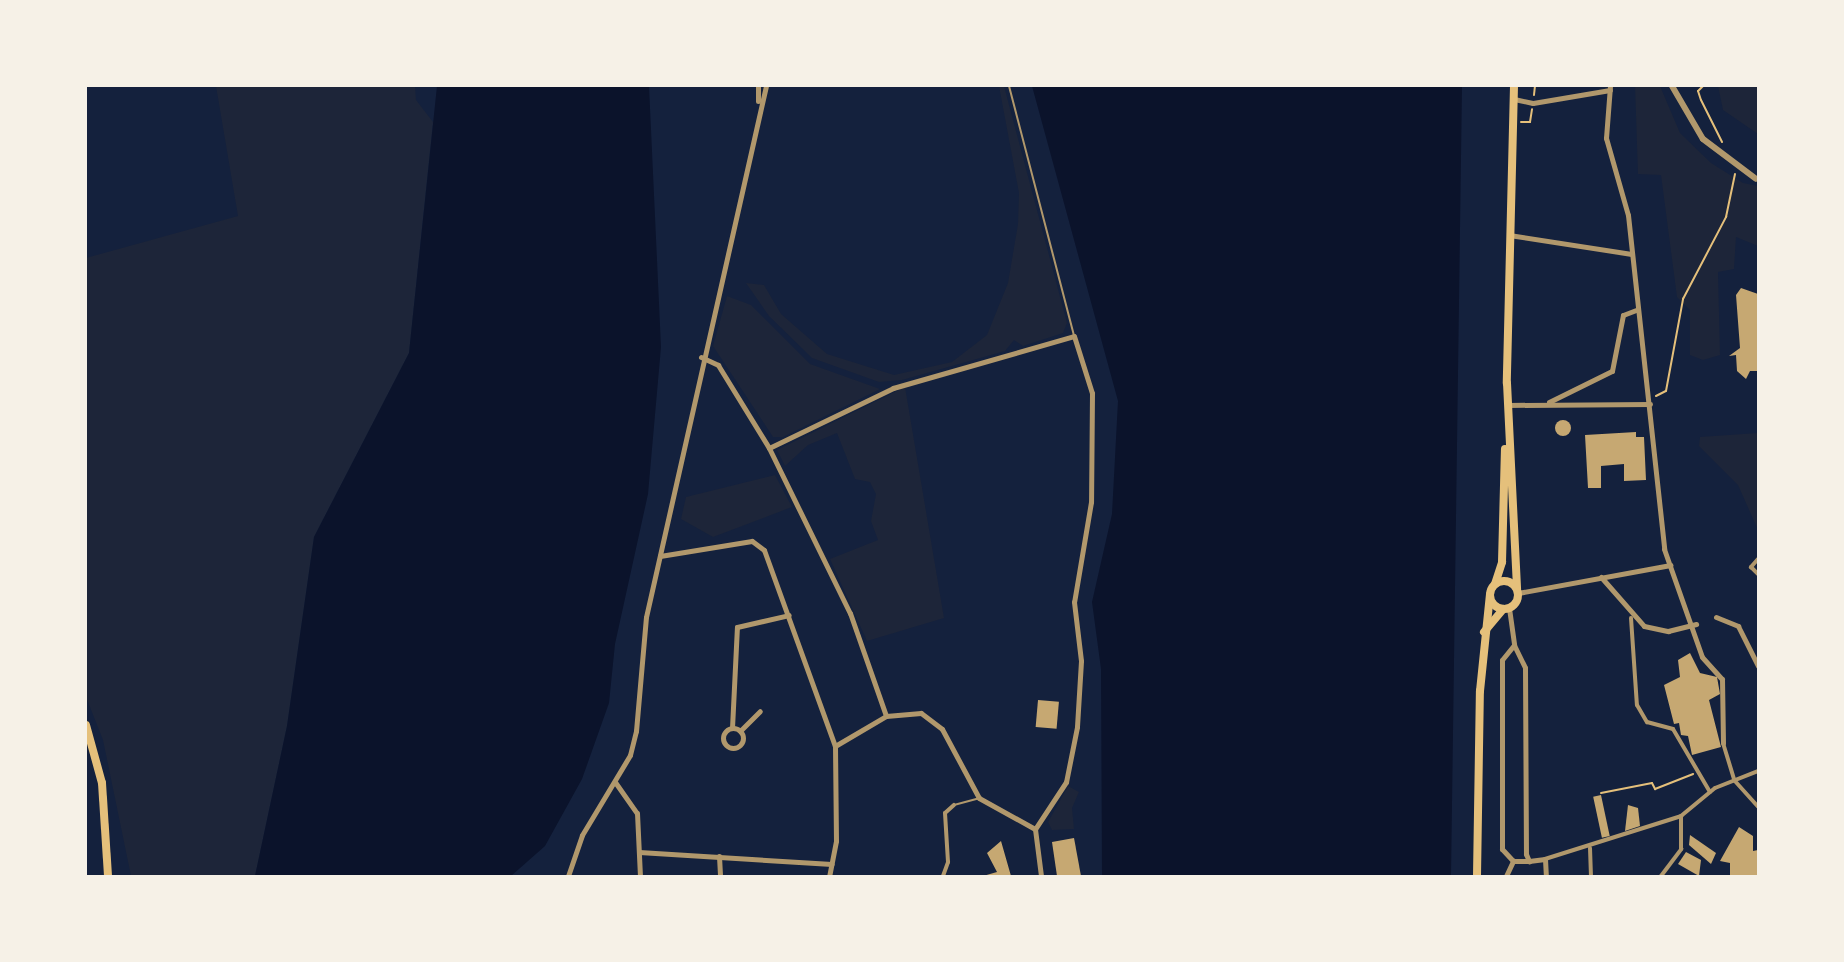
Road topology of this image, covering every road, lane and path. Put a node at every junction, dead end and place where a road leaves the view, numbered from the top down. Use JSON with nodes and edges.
{"nodes":[{"id":1,"x":758,"y":86,"type":"edge"},
{"id":2,"x":766,"y":86,"type":"edge"},
{"id":3,"x":1010,"y":86,"type":"edge"},
{"id":4,"x":1514,"y":86,"type":"edge"},
{"id":5,"x":1672,"y":86,"type":"edge"},
{"id":6,"x":1610,"y":88,"type":"edge"},
{"id":7,"x":1514,"y":99,"type":"junction"},
{"id":8,"x":758,"y":106,"type":"junction"},
{"id":9,"x":1756,"y":179,"type":"dead end"},
{"id":10,"x":1731,"y":202,"type":"dead end"},
{"id":11,"x":1509,"y":235,"type":"junction"},
{"id":12,"x":1632,"y":254,"type":"junction"},
{"id":13,"x":1636,"y":310,"type":"junction"},
{"id":14,"x":1074,"y":336,"type":"junction"},
{"id":15,"x":701,"y":357,"type":"junction"},
{"id":16,"x":1650,"y":396,"type":"junction"},
{"id":17,"x":1548,"y":402,"type":"junction"},
{"id":18,"x":1650,"y":404,"type":"junction"},
{"id":19,"x":1507,"y":405,"type":"junction"},
{"id":20,"x":769,"y":448,"type":"junction"},
{"id":21,"x":660,"y":556,"type":"junction"},
{"id":22,"x":1758,"y":559,"type":"edge"},
{"id":23,"x":1670,"y":565,"type":"junction"},
{"id":24,"x":1758,"y":574,"type":"edge"},
{"id":25,"x":1601,"y":578,"type":"junction"},
{"id":26,"x":1495,"y":584,"type":"junction"},
{"id":27,"x":1518,"y":591,"type":"junction"},
{"id":28,"x":1490,"y":595,"type":"junction"},
{"id":29,"x":1506,"y":609,"type":"junction"},
{"id":30,"x":789,"y":615,"type":"junction"},
{"id":31,"x":1716,"y":617,"type":"dead end"},
{"id":32,"x":1631,"y":618,"type":"junction"},
{"id":33,"x":1694,"y":625,"type":"junction"},
{"id":34,"x":1483,"y":633,"type":"junction"},
{"id":35,"x":1514,"y":645,"type":"junction"},
{"id":36,"x":1758,"y":666,"type":"edge"},
{"id":37,"x":760,"y":711,"type":"dead end"},
{"id":38,"x":886,"y":716,"type":"junction"},
{"id":39,"x":86,"y":725,"type":"edge"},
{"id":40,"x":732,"y":728,"type":"junction"},
{"id":41,"x":740,"y":731,"type":"junction"},
{"id":42,"x":1724,"y":743,"type":"joint"},
{"id":43,"x":835,"y":746,"type":"junction"},
{"id":44,"x":1758,"y":771,"type":"edge"},
{"id":45,"x":1698,"y":772,"type":"junction"},
{"id":46,"x":1734,"y":780,"type":"junction"},
{"id":47,"x":615,"y":782,"type":"junction"},
{"id":48,"x":1710,"y":792,"type":"junction"},
{"id":49,"x":1601,"y":793,"type":"dead end"},
{"id":50,"x":979,"y":798,"type":"junction"},
{"id":51,"x":954,"y":805,"type":"joint"},
{"id":52,"x":1758,"y":807,"type":"edge"},
{"id":53,"x":1681,"y":816,"type":"junction"},
{"id":54,"x":1035,"y":829,"type":"junction"},
{"id":55,"x":1590,"y":848,"type":"junction"},
{"id":56,"x":639,"y":852,"type":"junction"},
{"id":57,"x":719,"y":856,"type":"junction"},
{"id":58,"x":1545,"y":860,"type":"junction"},
{"id":59,"x":1514,"y":861,"type":"junction"},
{"id":60,"x":1528,"y":861,"type":"junction"},
{"id":61,"x":832,"y":864,"type":"junction"},
{"id":62,"x":108,"y":876,"type":"edge"},
{"id":63,"x":568,"y":876,"type":"edge"},
{"id":64,"x":640,"y":876,"type":"edge"},
{"id":65,"x":720,"y":876,"type":"edge"},
{"id":66,"x":829,"y":876,"type":"edge"},
{"id":67,"x":943,"y":876,"type":"edge"},
{"id":68,"x":1041,"y":876,"type":"edge"},
{"id":69,"x":1477,"y":876,"type":"edge"},
{"id":70,"x":1506,"y":876,"type":"edge"},
{"id":71,"x":1546,"y":876,"type":"edge"},
{"id":72,"x":1591,"y":876,"type":"edge"},
{"id":73,"x":1661,"y":876,"type":"edge"}],
"edges":[{"from":1,"to":8,"type":"street"},
{"from":2,"to":8,"type":"street"},
{"from":3,"to":14,"type":"lane"},
{"from":4,"to":7,"type":"main road"},
{"from":5,"to":9,"type":"street"},
{"from":6,"to":7,"type":"street"},
{"from":6,"to":12,"type":"street"},
{"from":7,"to":11,"type":"main road"},
{"from":8,"to":15,"type":"street"},
{"from":10,"to":16,"type":"path"},
{"from":11,"to":12,"type":"street"},
{"from":11,"to":19,"type":"main road"},
{"from":12,"to":13,"type":"street"},
{"from":13,"to":16,"type":"street"},
{"from":13,"to":17,"type":"street"},
{"from":14,"to":20,"type":"street"},
{"from":14,"to":54,"type":"street"},
{"from":15,"to":20,"type":"street"},
{"from":15,"to":21,"type":"street"},
{"from":16,"to":18,"type":"street"},
{"from":17,"to":18,"type":"street"},
{"from":17,"to":19,"type":"street"},
{"from":18,"to":23,"type":"street"},
{"from":19,"to":26,"type":"main road"},
{"from":19,"to":27,"type":"main road"},
{"from":20,"to":38,"type":"street"},
{"from":21,"to":30,"type":"street"},
{"from":21,"to":47,"type":"street"},
{"from":22,"to":24,"type":"street"},
{"from":23,"to":25,"type":"street"},
{"from":23,"to":33,"type":"street"},
{"from":25,"to":27,"type":"street"},
{"from":25,"to":32,"type":"street"},
{"from":26,"to":27,"type":"main road"},
{"from":26,"to":28,"type":"main road"},
{"from":27,"to":29,"type":"main road"},
{"from":28,"to":29,"type":"main road"},
{"from":28,"to":34,"type":"main road"},
{"from":29,"to":34,"type":"main road"},
{"from":29,"to":35,"type":"street"},
{"from":30,"to":40,"type":"street"},
{"from":30,"to":43,"type":"street"},
{"from":31,"to":36,"type":"street"},
{"from":32,"to":33,"type":"street"},
{"from":32,"to":45,"type":"street"},
{"from":33,"to":42,"type":"street"},
{"from":34,"to":69,"type":"main road"},
{"from":35,"to":59,"type":"street"},
{"from":35,"to":60,"type":"street"},
{"from":37,"to":41,"type":"street"},
{"from":38,"to":43,"type":"street"},
{"from":38,"to":50,"type":"street"},
{"from":39,"to":62,"type":"main road"},
{"from":40,"to":41,"type":"street"},
{"from":40,"to":41,"type":"street"},
{"from":42,"to":46,"type":"street"},
{"from":43,"to":61,"type":"street"},
{"from":44,"to":46,"type":"street"},
{"from":45,"to":48,"type":"street"},
{"from":45,"to":49,"type":"path"},
{"from":46,"to":48,"type":"street"},
{"from":46,"to":52,"type":"street"},
{"from":47,"to":56,"type":"street"},
{"from":47,"to":63,"type":"street"},
{"from":48,"to":53,"type":"street"},
{"from":50,"to":51,"type":"lane"},
{"from":50,"to":54,"type":"street"},
{"from":51,"to":67,"type":"street"},
{"from":53,"to":55,"type":"street"},
{"from":53,"to":73,"type":"street"},
{"from":54,"to":68,"type":"street"},
{"from":55,"to":58,"type":"street"},
{"from":55,"to":72,"type":"street"},
{"from":56,"to":57,"type":"street"},
{"from":56,"to":64,"type":"street"},
{"from":57,"to":61,"type":"street"},
{"from":57,"to":65,"type":"street"},
{"from":58,"to":60,"type":"street"},
{"from":58,"to":71,"type":"street"},
{"from":59,"to":60,"type":"street"},
{"from":59,"to":70,"type":"street"},
{"from":61,"to":66,"type":"street"}]}
